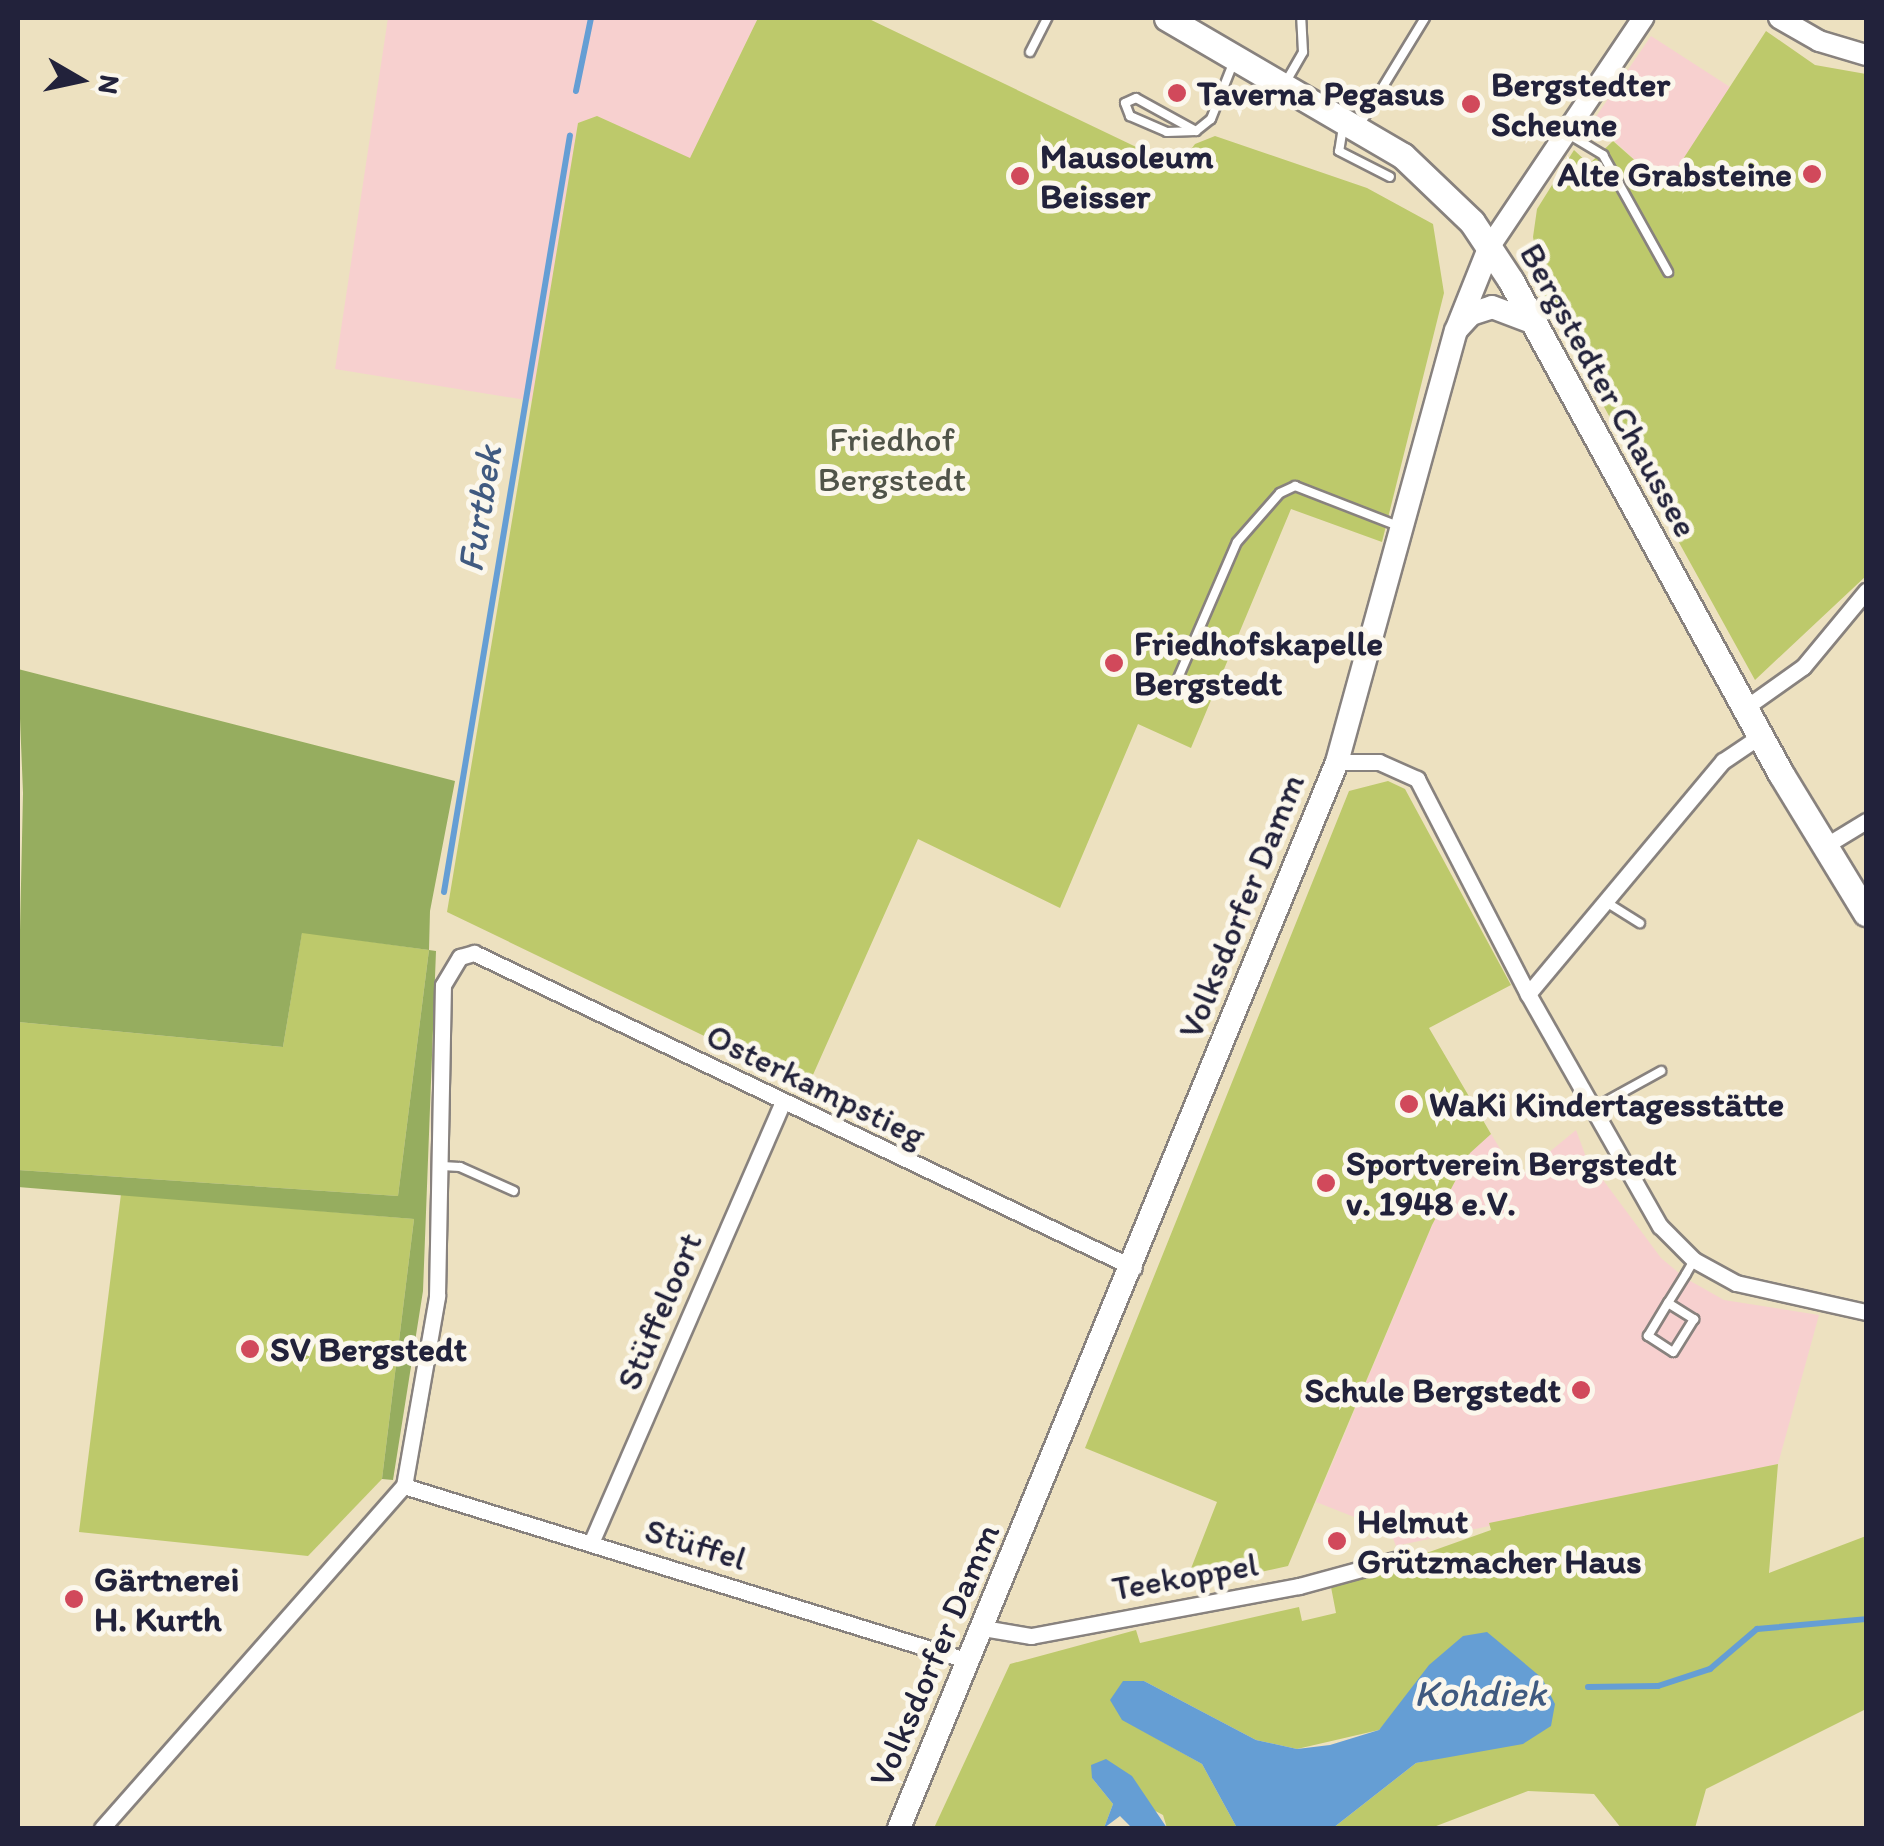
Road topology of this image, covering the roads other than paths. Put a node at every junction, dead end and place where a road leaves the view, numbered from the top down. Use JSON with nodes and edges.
{"nodes":[{"id":1,"x":1046,"y":18,"type":"edge"},
{"id":2,"x":1167,"y":18,"type":"edge"},
{"id":3,"x":1424,"y":18,"type":"edge"},
{"id":4,"x":1643,"y":18,"type":"edge"},
{"id":5,"x":1779,"y":18,"type":"edge"},
{"id":6,"x":1301,"y":19,"type":"edge"},
{"id":7,"x":1030,"y":52,"type":"dead end"},
{"id":8,"x":1866,"y":55,"type":"edge"},
{"id":9,"x":1236,"y":58,"type":"junction"},
{"id":10,"x":1284,"y":84,"type":"junction"},
{"id":11,"x":1353,"y":123,"type":"junction"},
{"id":12,"x":1196,"y":131,"type":"junction"},
{"id":13,"x":1566,"y":132,"type":"junction"},
{"id":14,"x":1390,"y":177,"type":"dead end"},
{"id":15,"x":1490,"y":246,"type":"junction"},
{"id":16,"x":1668,"y":272,"type":"dead end"},
{"id":17,"x":1532,"y":322,"type":"junction"},
{"id":18,"x":1456,"y":331,"type":"junction"},
{"id":19,"x":1402,"y":528,"type":"junction"},
{"id":20,"x":1866,"y":591,"type":"edge"},
{"id":21,"x":1172,"y":692,"type":"dead end"},
{"id":22,"x":1745,"y":708,"type":"junction"},
{"id":23,"x":1760,"y":736,"type":"junction"},
{"id":24,"x":1337,"y":762,"type":"junction"},
{"id":25,"x":1866,"y":821,"type":"edge"},
{"id":26,"x":1825,"y":846,"type":"junction"},
{"id":27,"x":1606,"y":902,"type":"junction"},
{"id":28,"x":1866,"y":913,"type":"edge"},
{"id":29,"x":1640,"y":923,"type":"dead end"},
{"id":30,"x":1528,"y":994,"type":"junction"},
{"id":31,"x":1661,"y":1071,"type":"dead end"},
{"id":32,"x":782,"y":1103,"type":"junction"},
{"id":33,"x":1592,"y":1109,"type":"junction"},
{"id":34,"x":442,"y":1166,"type":"junction"},
{"id":35,"x":514,"y":1191,"type":"dead end"},
{"id":36,"x":1694,"y":1260,"type":"junction"},
{"id":37,"x":1134,"y":1268,"type":"junction"},
{"id":38,"x":1668,"y":1303,"type":"junction"},
{"id":39,"x":1866,"y":1312,"type":"edge"},
{"id":40,"x":404,"y":1486,"type":"junction"},
{"id":41,"x":591,"y":1543,"type":"junction"},
{"id":42,"x":1395,"y":1560,"type":"dead end"},
{"id":43,"x":983,"y":1628,"type":"junction"},
{"id":44,"x":969,"y":1661,"type":"junction"},
{"id":45,"x":102,"y":1828,"type":"edge"},
{"id":46,"x":900,"y":1828,"type":"edge"}],
"edges":[{"from":1,"to":7,"type":"lane"},
{"from":2,"to":9,"type":"main road","name":"Bergstedter Chaussee"},
{"from":3,"to":11,"type":"lane"},
{"from":4,"to":13,"type":"street","name":"Volksdorfer Damm"},
{"from":5,"to":8,"type":"street"},
{"from":6,"to":10,"type":"lane"},
{"from":9,"to":10,"type":"main road","name":"Bergstedter Chaussee"},
{"from":9,"to":12,"type":"lane"},
{"from":10,"to":11,"type":"main road","name":"Bergstedter Chaussee"},
{"from":11,"to":14,"type":"lane"},
{"from":11,"to":15,"type":"main road","name":"Bergstedter Chaussee"},
{"from":12,"to":12,"type":"lane"},
{"from":13,"to":15,"type":"street","name":"Volksdorfer Damm"},
{"from":13,"to":16,"type":"lane"},
{"from":15,"to":17,"type":"main road","name":"Bergstedter Chaussee"},
{"from":15,"to":18,"type":"main road","name":"Volksdorfer Damm"},
{"from":17,"to":18,"type":"main road"},
{"from":17,"to":22,"type":"main road","name":"Bergstedter Chaussee"},
{"from":18,"to":19,"type":"main road","name":"Volksdorfer Damm"},
{"from":19,"to":21,"type":"lane"},
{"from":19,"to":24,"type":"main road","name":"Volksdorfer Damm"},
{"from":20,"to":22,"type":"street"},
{"from":22,"to":23,"type":"main road","name":"Bergstedter Chaussee"},
{"from":23,"to":26,"type":"main road","name":"Bergstedter Chaussee"},
{"from":23,"to":27,"type":"street"},
{"from":24,"to":30,"type":"street"},
{"from":24,"to":37,"type":"main road","name":"Volksdorfer Damm"},
{"from":25,"to":26,"type":"street"},
{"from":26,"to":28,"type":"main road","name":"Bergstedter Chaussee"},
{"from":27,"to":29,"type":"lane"},
{"from":27,"to":30,"type":"street"},
{"from":30,"to":33,"type":"street"},
{"from":31,"to":33,"type":"lane"},
{"from":32,"to":34,"type":"street","name":"Osterkampstieg"},
{"from":32,"to":37,"type":"street","name":"Osterkampstieg"},
{"from":32,"to":41,"type":"street","name":"Stüffeloort"},
{"from":33,"to":36,"type":"street"},
{"from":34,"to":35,"type":"lane"},
{"from":34,"to":40,"type":"street"},
{"from":36,"to":38,"type":"lane"},
{"from":36,"to":39,"type":"street"},
{"from":37,"to":43,"type":"main road","name":"Volksdorfer Damm"},
{"from":38,"to":38,"type":"lane"},
{"from":40,"to":41,"type":"street","name":"Stüffel"},
{"from":40,"to":45,"type":"street"},
{"from":41,"to":44,"type":"street","name":"Stüffel"},
{"from":42,"to":43,"type":"street","name":"Teekoppel"},
{"from":43,"to":44,"type":"main road","name":"Volksdorfer Damm"},
{"from":44,"to":46,"type":"main road","name":"Volksdorfer Damm"}]}
